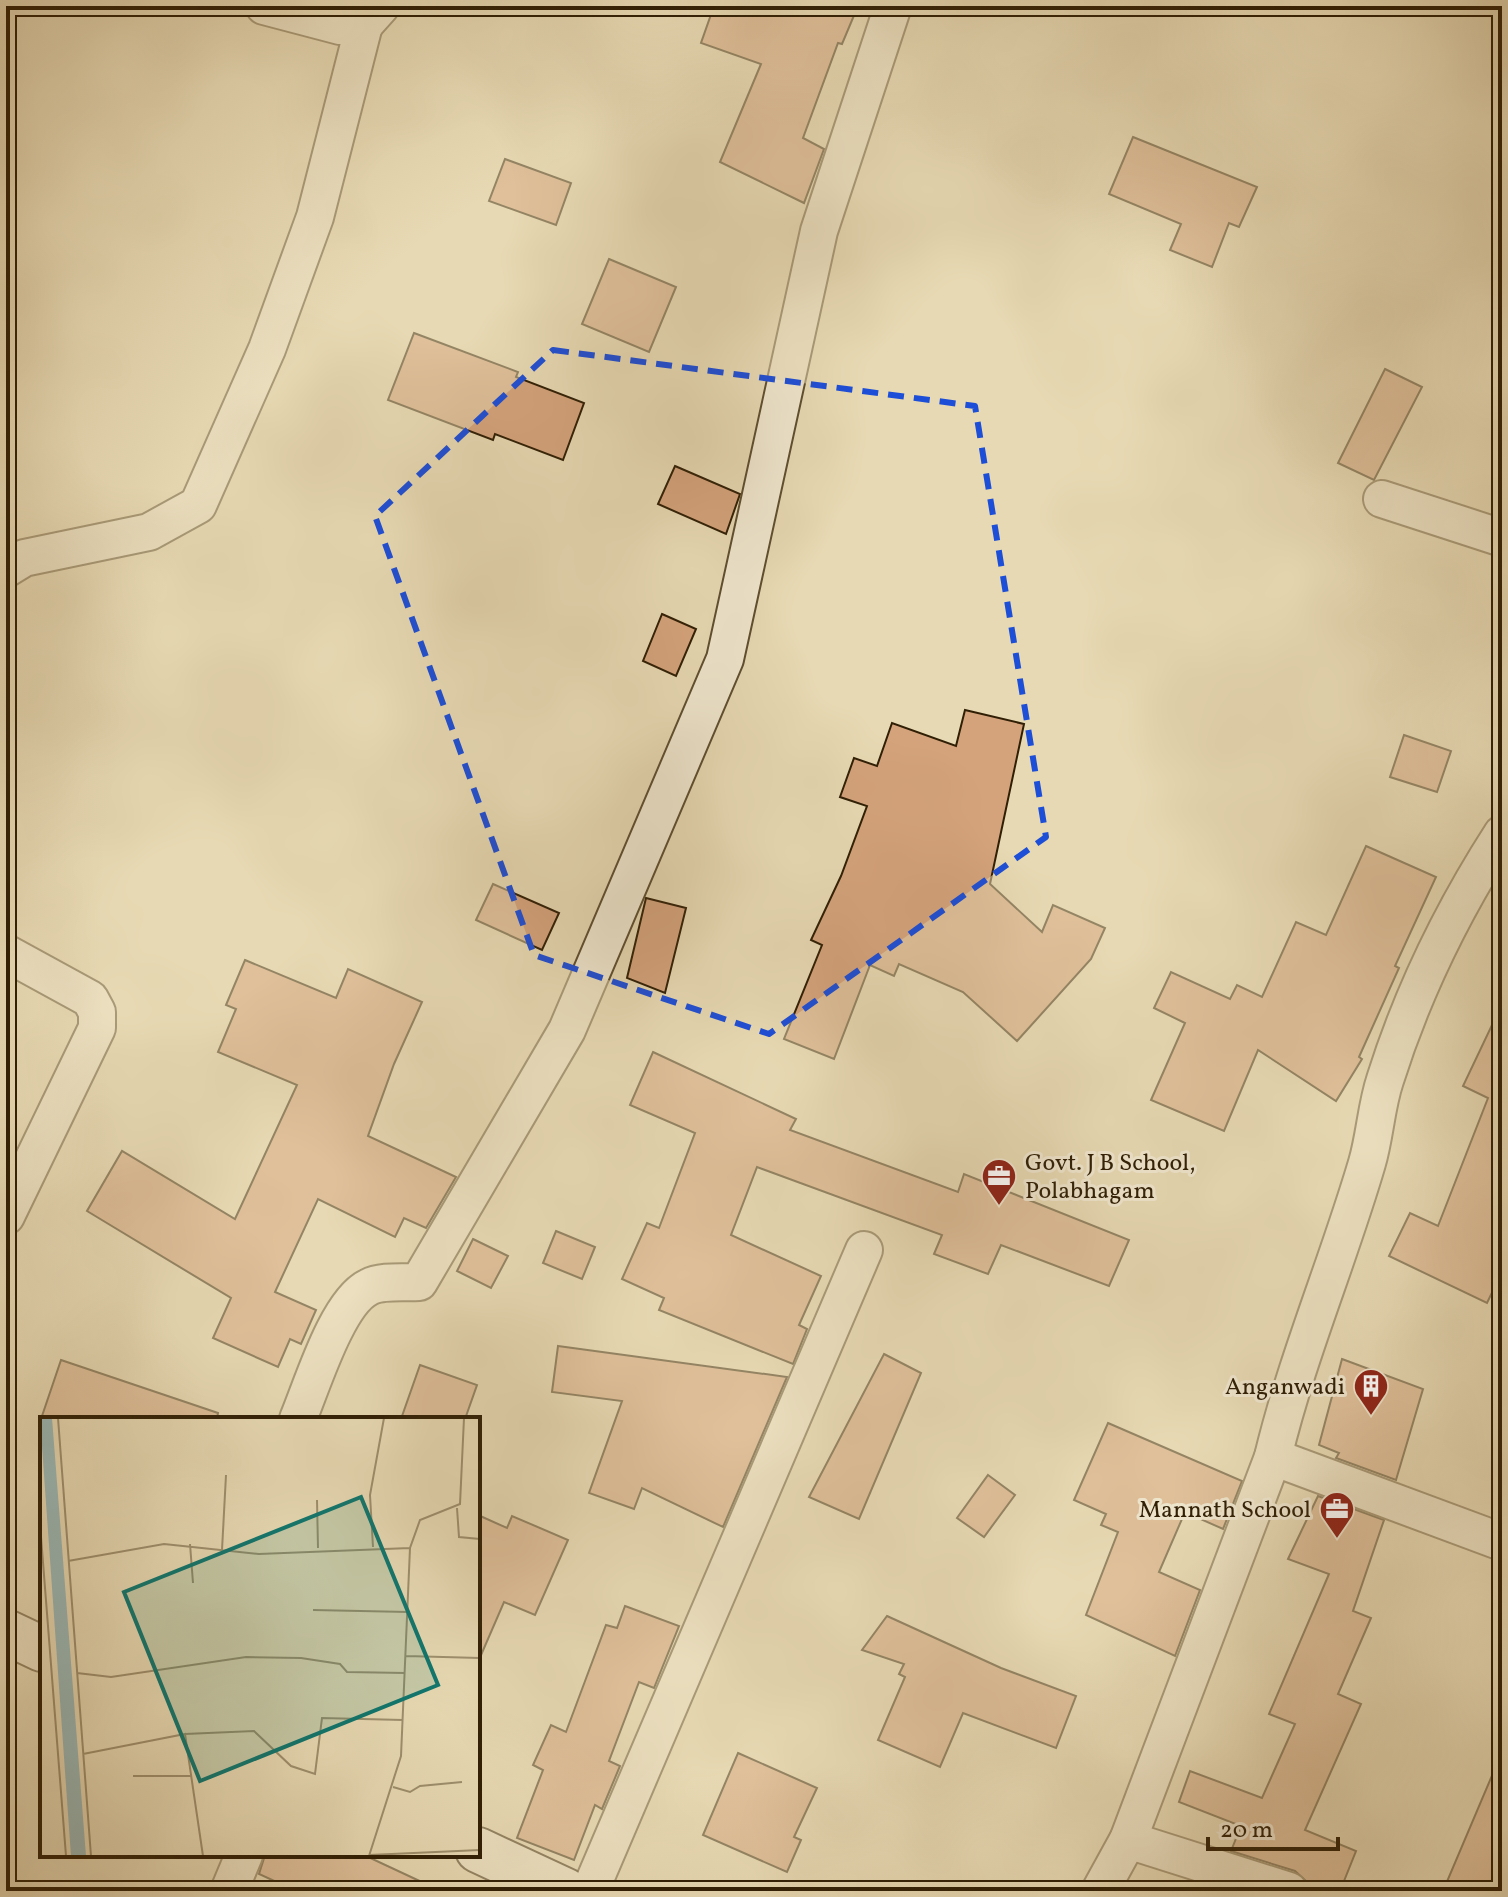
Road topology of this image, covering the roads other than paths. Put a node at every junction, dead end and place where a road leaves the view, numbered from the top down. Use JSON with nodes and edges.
{"nodes":[{"id":1,"x":264,"y":6,"type":"edge"},
{"id":2,"x":893,"y":6,"type":"edge"},
{"id":3,"x":373,"y":16,"type":"edge"},
{"id":4,"x":1382,"y":499,"type":"dead end"},
{"id":5,"x":1502,"y":538,"type":"edge"},
{"id":6,"x":6,"y":569,"type":"edge"},
{"id":7,"x":1502,"y":834,"type":"edge"},
{"id":8,"x":6,"y":953,"type":"edge"},
{"id":9,"x":6,"y":1216,"type":"edge"},
{"id":10,"x":864,"y":1250,"type":"dead end"},
{"id":11,"x":299,"y":1417,"type":"edge"},
{"id":12,"x":1273,"y":1457,"type":"junction"},
{"id":13,"x":1502,"y":1542,"type":"edge"},
{"id":14,"x":6,"y":1632,"type":"edge"},
{"id":15,"x":40,"y":1648,"type":"edge"},
{"id":16,"x":1128,"y":1840,"type":"junction"},
{"id":17,"x":480,"y":1851,"type":"edge"},
{"id":18,"x":243,"y":1857,"type":"edge"},
{"id":19,"x":229,"y":1891,"type":"edge"},
{"id":20,"x":566,"y":1891,"type":"edge"},
{"id":21,"x":590,"y":1891,"type":"edge"},
{"id":22,"x":1100,"y":1891,"type":"edge"},
{"id":23,"x":1289,"y":1891,"type":"edge"}],
"edges":[{"from":1,"to":3,"type":"street"},
{"from":2,"to":11,"type":"street"},
{"from":3,"to":6,"type":"street"},
{"from":4,"to":5,"type":"street"},
{"from":7,"to":12,"type":"street"},
{"from":8,"to":9,"type":"street"},
{"from":10,"to":21,"type":"street"},
{"from":12,"to":13,"type":"street"},
{"from":12,"to":16,"type":"street"},
{"from":14,"to":15,"type":"main road"},
{"from":16,"to":22,"type":"street"},
{"from":16,"to":23,"type":"street"},
{"from":17,"to":20,"type":"main road"},
{"from":18,"to":19,"type":"street"}]}
